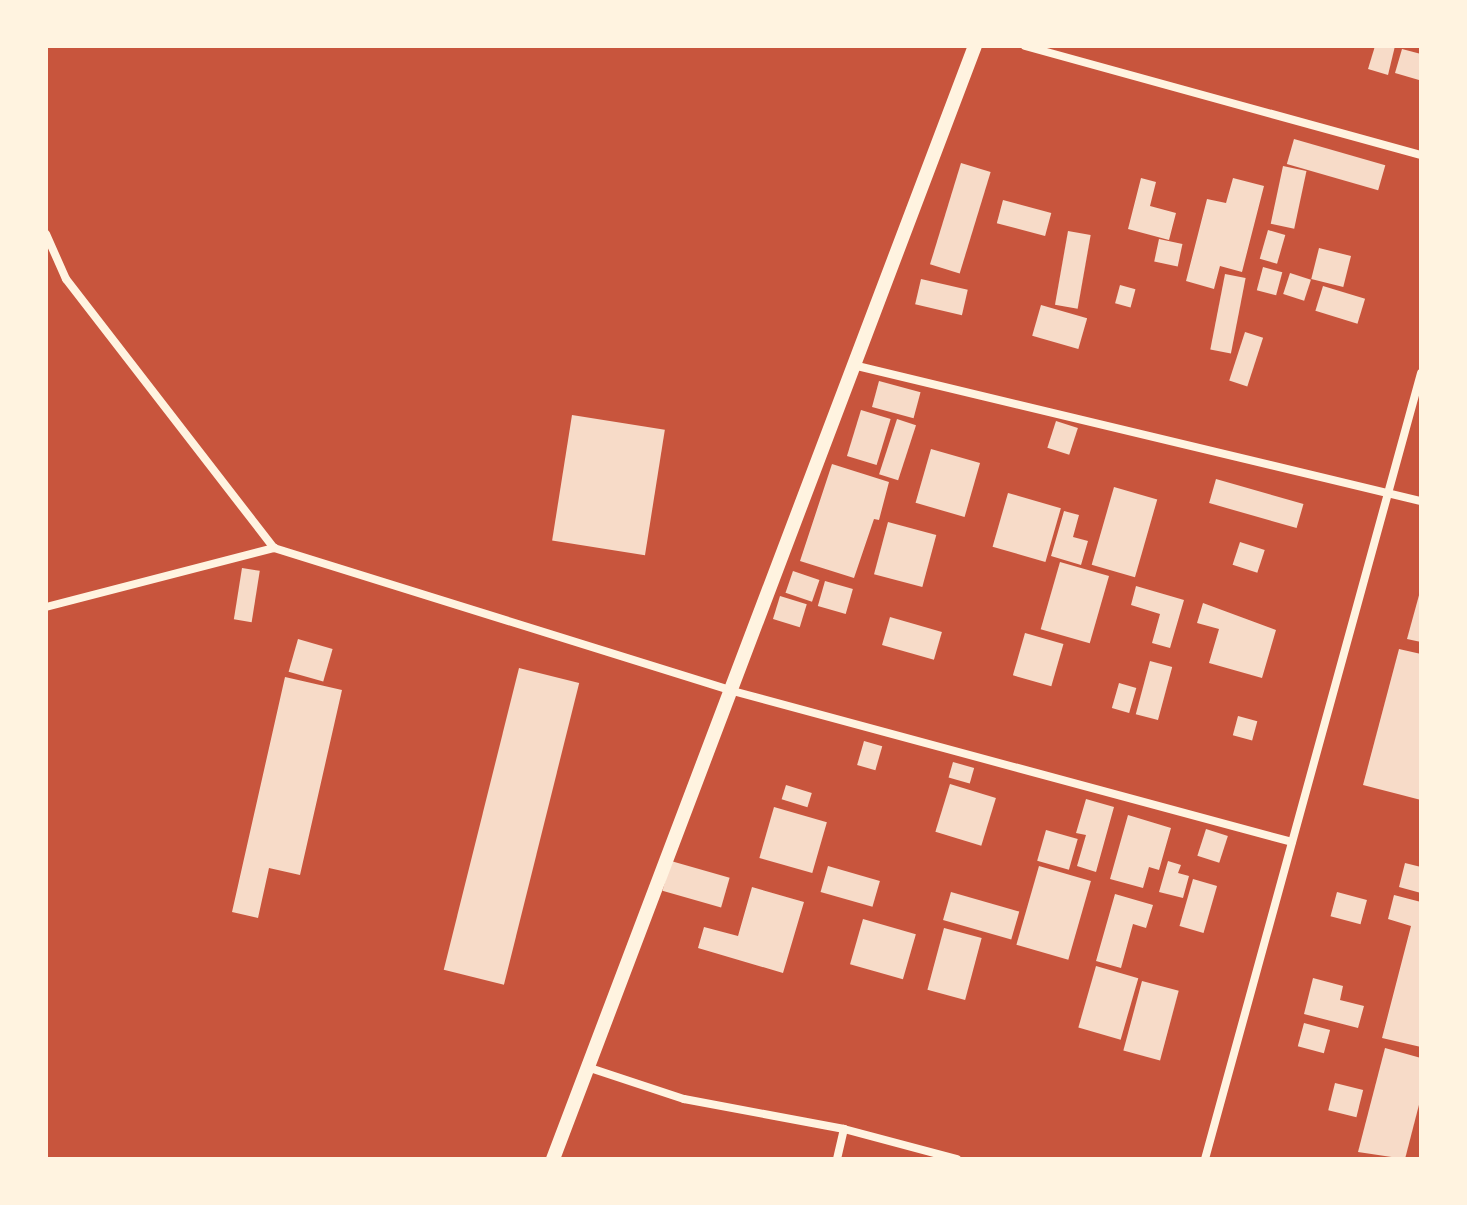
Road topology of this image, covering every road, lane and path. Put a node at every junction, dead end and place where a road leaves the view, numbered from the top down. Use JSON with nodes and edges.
{"nodes":[{"id":1,"x":975,"y":46,"type":"edge"},
{"id":2,"x":1025,"y":46,"type":"edge"},
{"id":3,"x":1421,"y":155,"type":"edge"},
{"id":4,"x":46,"y":234,"type":"edge"},
{"id":5,"x":853,"y":365,"type":"junction"},
{"id":6,"x":1421,"y":373,"type":"edge"},
{"id":7,"x":1388,"y":491,"type":"junction"},
{"id":8,"x":1421,"y":501,"type":"edge"},
{"id":9,"x":274,"y":548,"type":"junction"},
{"id":10,"x":46,"y":607,"type":"edge"},
{"id":11,"x":729,"y":690,"type":"junction"},
{"id":12,"x":1292,"y":842,"type":"junction"},
{"id":13,"x":587,"y":1067,"type":"junction"},
{"id":14,"x":844,"y":1129,"type":"junction"},
{"id":15,"x":553,"y":1159,"type":"edge"},
{"id":16,"x":837,"y":1159,"type":"edge"},
{"id":17,"x":957,"y":1159,"type":"edge"},
{"id":18,"x":1205,"y":1159,"type":"edge"}],
"edges":[{"from":1,"to":5,"type":"street"},
{"from":2,"to":3,"type":"street"},
{"from":4,"to":9,"type":"street"},
{"from":5,"to":7,"type":"street"},
{"from":5,"to":11,"type":"street"},
{"from":6,"to":7,"type":"street"},
{"from":7,"to":8,"type":"street"},
{"from":7,"to":12,"type":"street"},
{"from":9,"to":10,"type":"street"},
{"from":9,"to":11,"type":"street"},
{"from":11,"to":12,"type":"street"},
{"from":11,"to":13,"type":"street"},
{"from":12,"to":18,"type":"street"},
{"from":13,"to":14,"type":"street"},
{"from":13,"to":15,"type":"street"},
{"from":14,"to":16,"type":"street"},
{"from":14,"to":17,"type":"street"}]}
